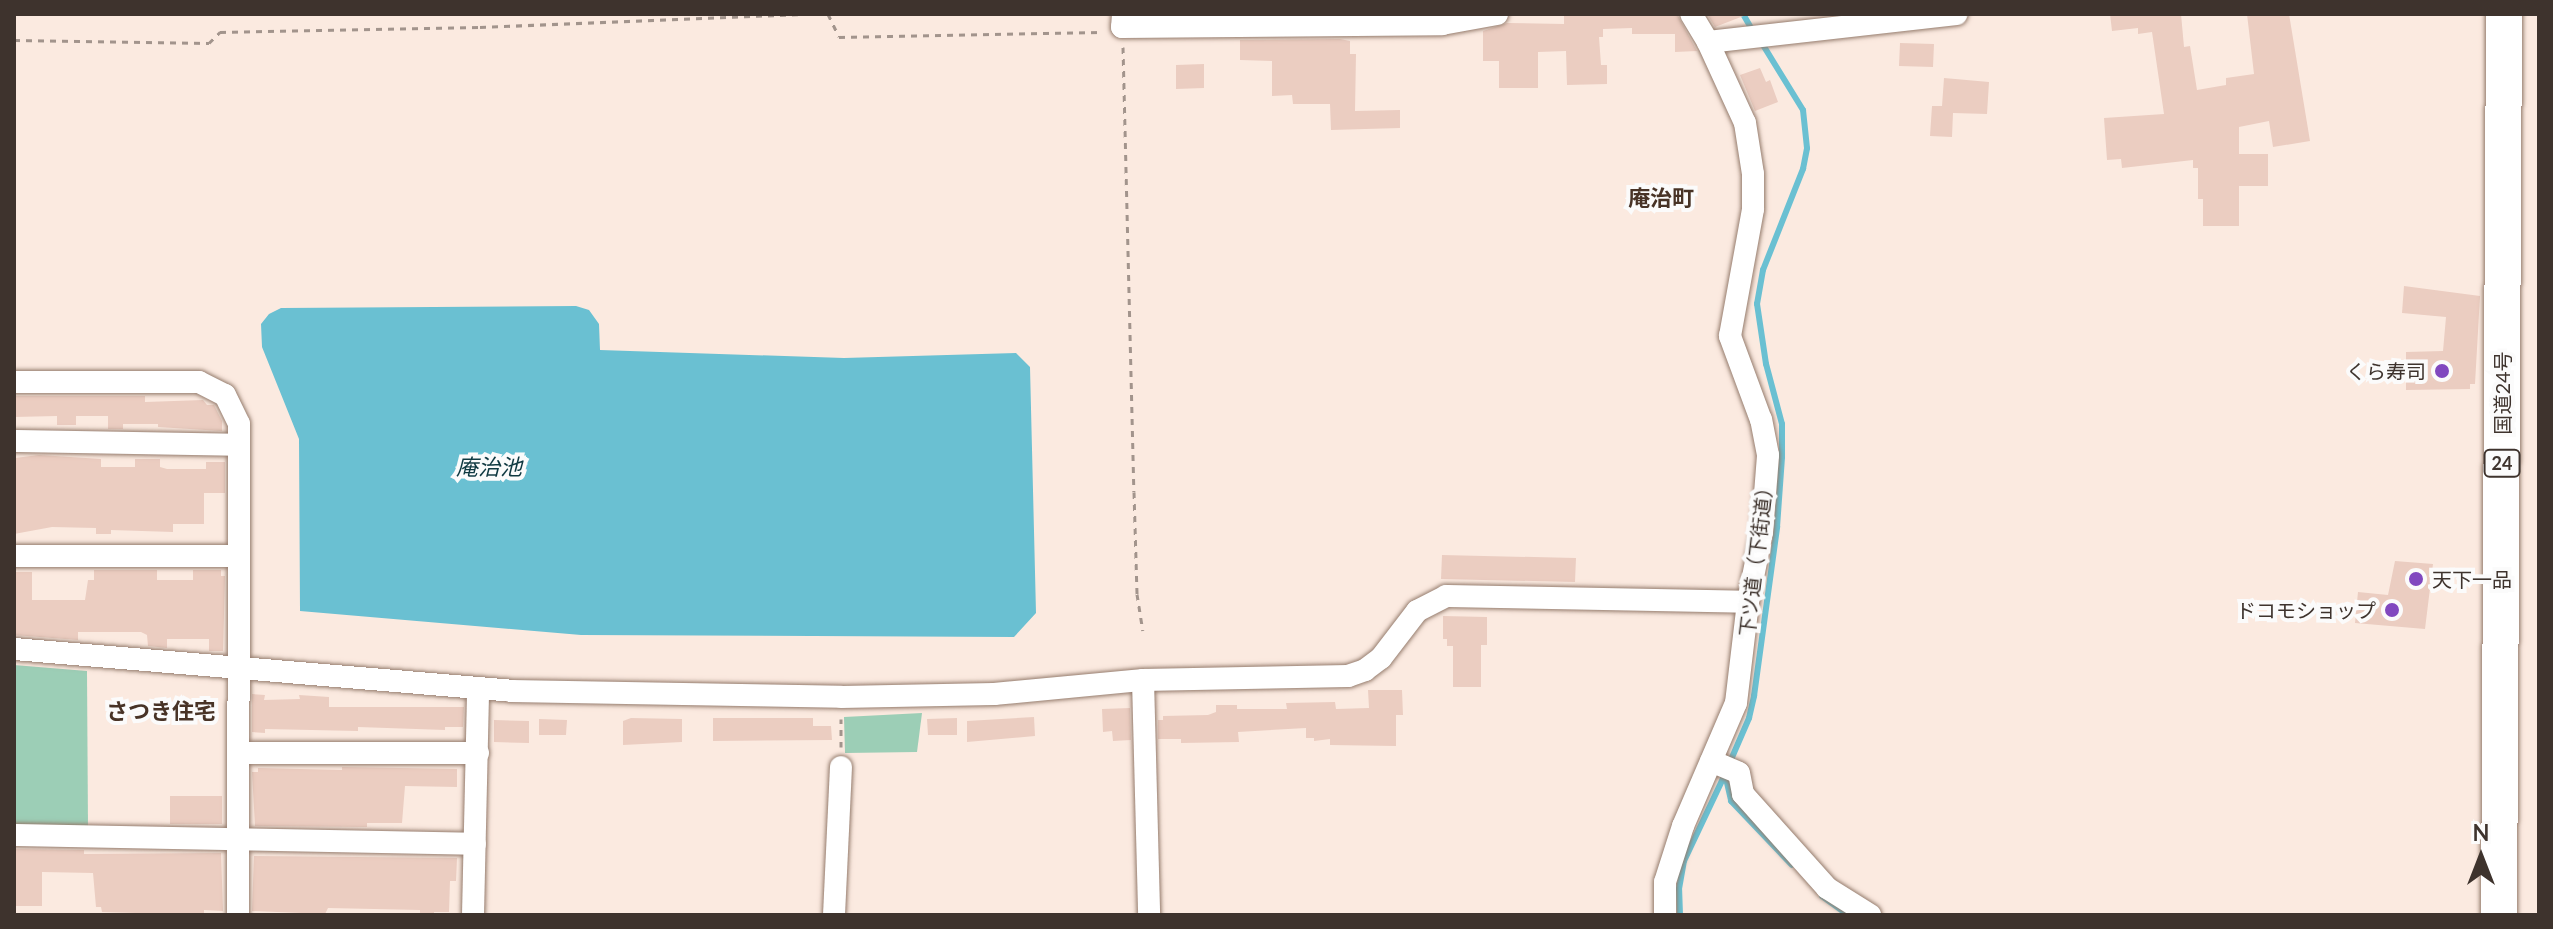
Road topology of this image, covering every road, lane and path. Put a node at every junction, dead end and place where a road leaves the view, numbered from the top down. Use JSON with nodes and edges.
{"nodes":[{"id":1,"x":810,"y":14,"type":"edge"},
{"id":2,"x":828,"y":14,"type":"edge"},
{"id":3,"x":1497,"y":14,"type":"edge"},
{"id":4,"x":1691,"y":14,"type":"edge"},
{"id":5,"x":1956,"y":14,"type":"edge"},
{"id":6,"x":2504,"y":14,"type":"edge"},
{"id":7,"x":1123,"y":21,"type":"edge"},
{"id":8,"x":14,"y":40,"type":"edge"},
{"id":9,"x":1708,"y":42,"type":"junction"},
{"id":10,"x":14,"y":382,"type":"edge"},
{"id":11,"x":14,"y":441,"type":"edge"},
{"id":12,"x":239,"y":445,"type":"junction"},
{"id":13,"x":14,"y":556,"type":"edge"},
{"id":14,"x":239,"y":556,"type":"junction"},
{"id":15,"x":1748,"y":602,"type":"junction"},
{"id":16,"x":1143,"y":631,"type":"dead end"},
{"id":17,"x":14,"y":649,"type":"edge"},
{"id":18,"x":239,"y":668,"type":"junction"},
{"id":19,"x":1143,"y":680,"type":"junction"},
{"id":20,"x":478,"y":690,"type":"junction"},
{"id":21,"x":841,"y":697,"type":"junction"},
{"id":22,"x":238,"y":753,"type":"junction"},
{"id":23,"x":478,"y":753,"type":"junction"},
{"id":24,"x":1711,"y":761,"type":"junction"},
{"id":25,"x":841,"y":767,"type":"joint"},
{"id":26,"x":14,"y":835,"type":"edge"},
{"id":27,"x":238,"y":841,"type":"junction"},
{"id":28,"x":475,"y":844,"type":"junction"},
{"id":29,"x":2494,"y":914,"type":"edge"},
{"id":30,"x":238,"y":915,"type":"edge"},
{"id":31,"x":473,"y":915,"type":"edge"},
{"id":32,"x":834,"y":915,"type":"edge"},
{"id":33,"x":1149,"y":915,"type":"edge"},
{"id":34,"x":1665,"y":915,"type":"edge"},
{"id":35,"x":1870,"y":915,"type":"edge"}],
"edges":[{"from":1,"to":8,"type":"path"},
{"from":2,"to":7,"type":"path"},
{"from":3,"to":7,"type":"street"},
{"from":4,"to":9,"type":"street","name":"下ツ道（下街道）"},
{"from":5,"to":9,"type":"street"},
{"from":6,"to":29,"type":"highway","name":"国道24号","number":"24"},
{"from":7,"to":16,"type":"path"},
{"from":9,"to":15,"type":"street","name":"下ツ道（下街道）"},
{"from":10,"to":12,"type":"street"},
{"from":11,"to":12,"type":"street"},
{"from":12,"to":14,"type":"street"},
{"from":13,"to":14,"type":"street"},
{"from":14,"to":18,"type":"street"},
{"from":15,"to":19,"type":"street"},
{"from":15,"to":24,"type":"street","name":"下ツ道（下街道）"},
{"from":17,"to":18,"type":"street"},
{"from":18,"to":20,"type":"street"},
{"from":18,"to":22,"type":"street"},
{"from":19,"to":21,"type":"street"},
{"from":19,"to":33,"type":"street"},
{"from":20,"to":21,"type":"street"},
{"from":20,"to":23,"type":"street"},
{"from":21,"to":25,"type":"path"},
{"from":22,"to":23,"type":"street"},
{"from":22,"to":27,"type":"street"},
{"from":23,"to":28,"type":"street"},
{"from":24,"to":34,"type":"street","name":"下ツ道（下街道）"},
{"from":24,"to":35,"type":"street"},
{"from":25,"to":32,"type":"street"},
{"from":26,"to":27,"type":"street"},
{"from":27,"to":28,"type":"street"},
{"from":27,"to":30,"type":"street"},
{"from":28,"to":31,"type":"street"}]}
